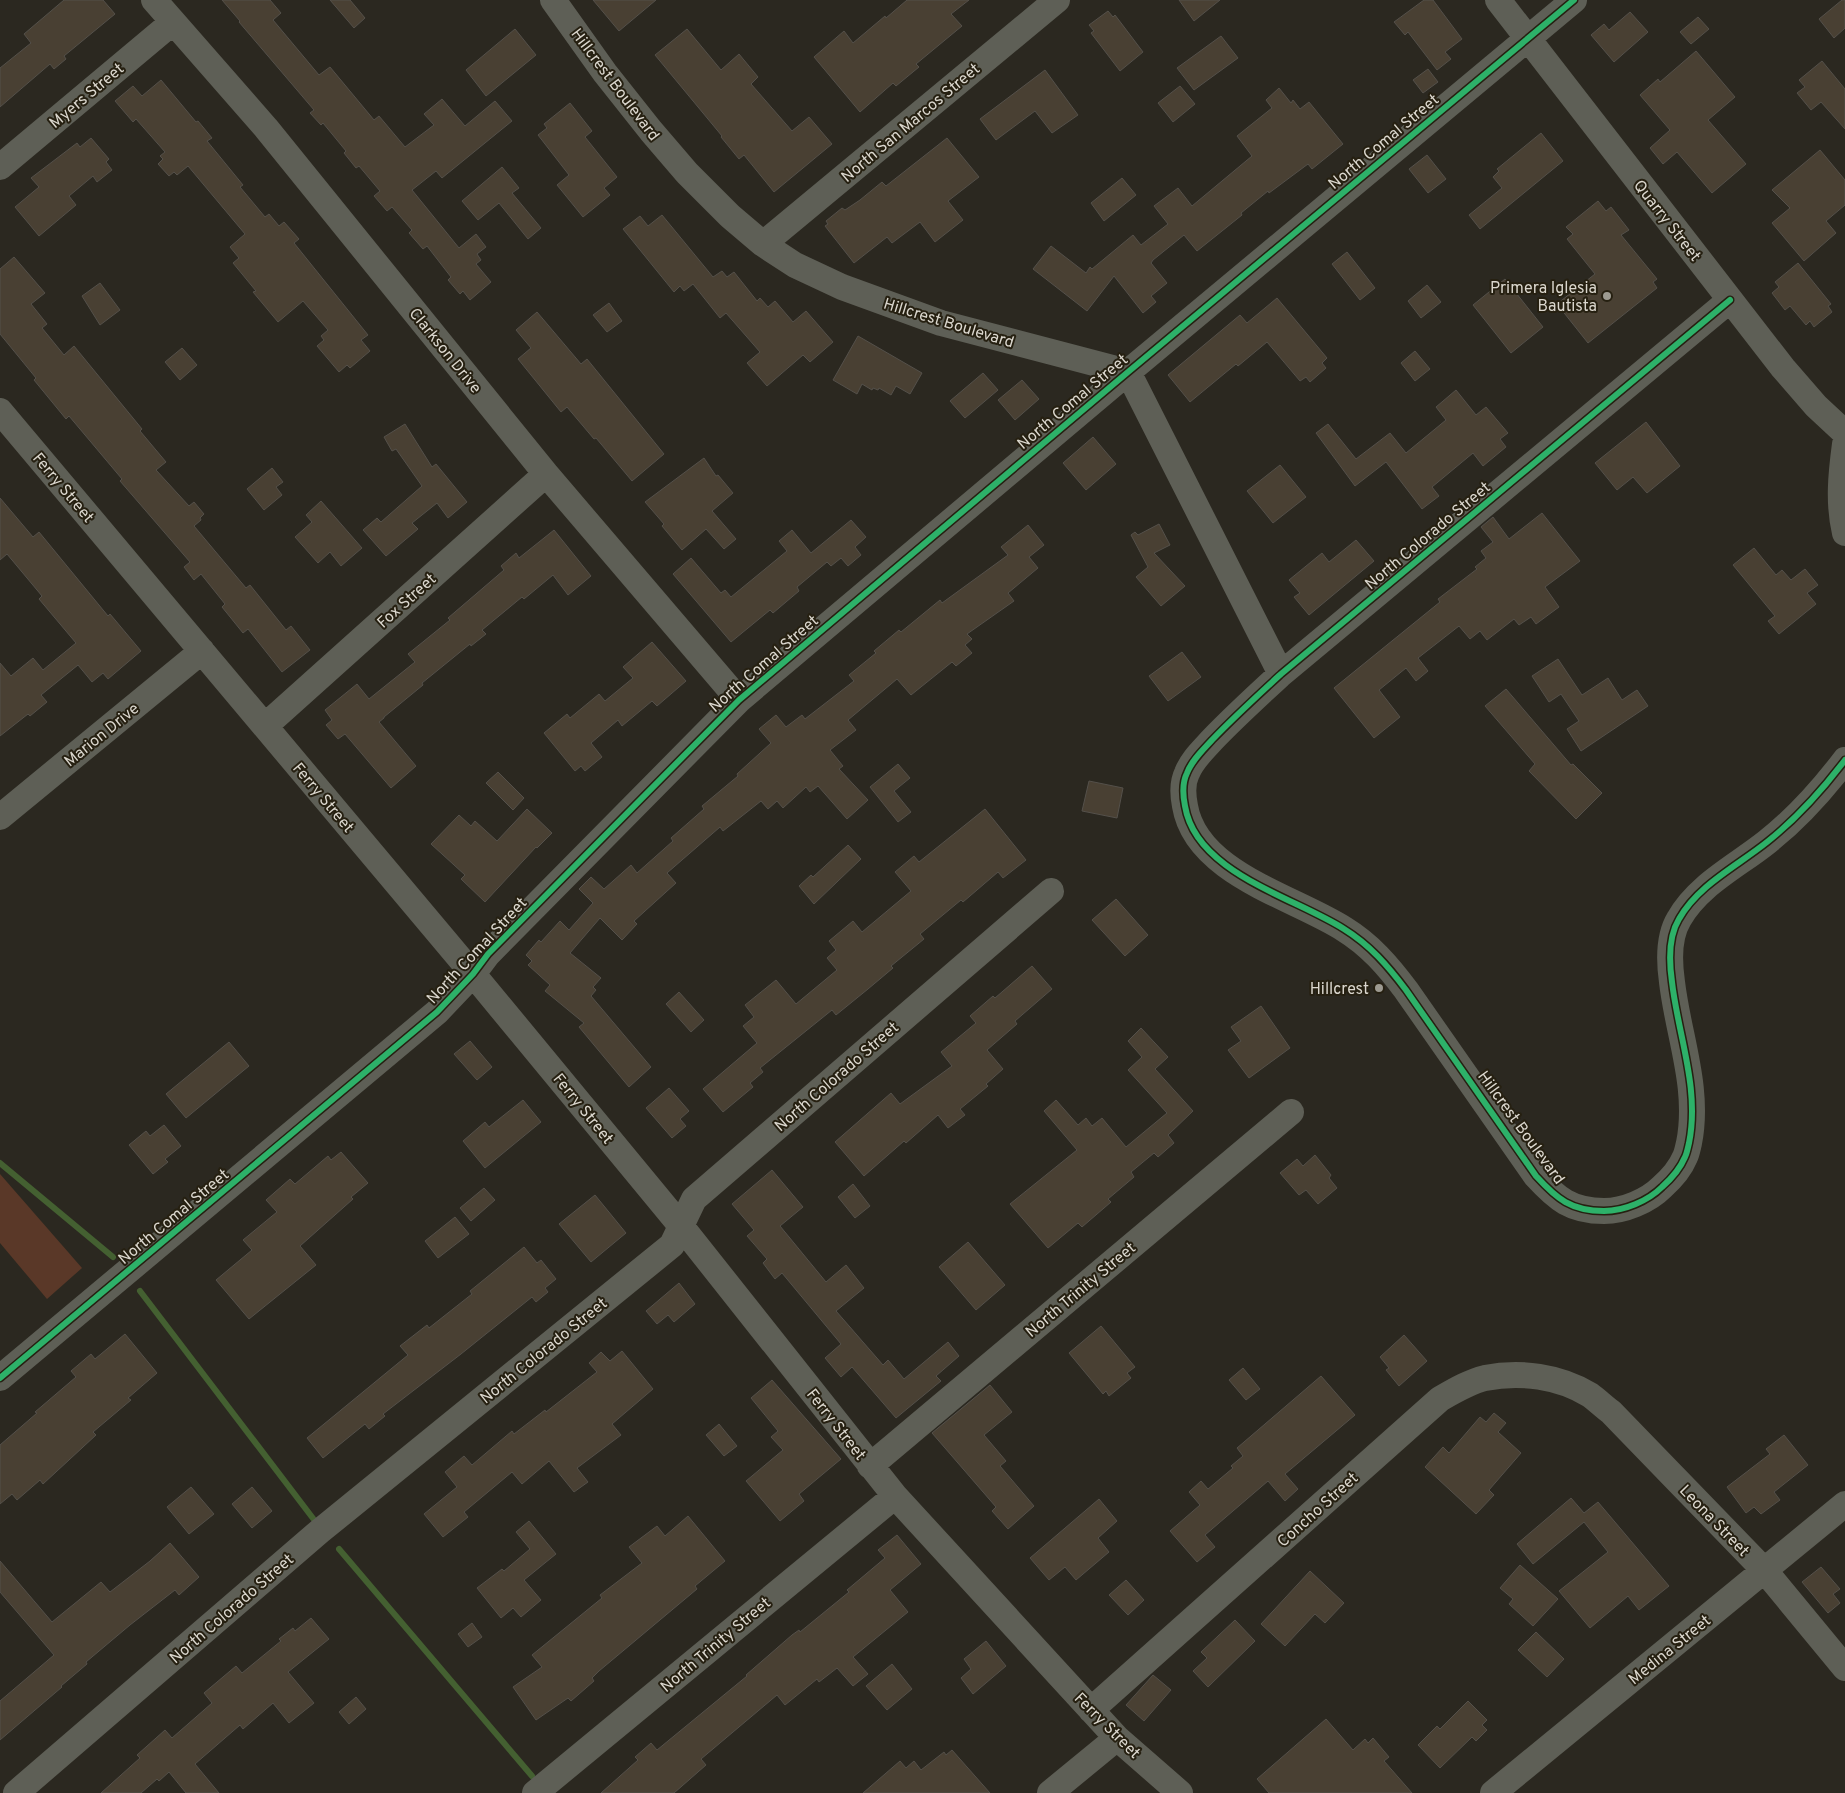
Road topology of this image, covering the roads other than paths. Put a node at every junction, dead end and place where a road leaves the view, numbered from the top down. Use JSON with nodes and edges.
{"nodes":[{"id":1,"x":154,"y":0,"type":"edge"},
{"id":2,"x":554,"y":0,"type":"edge"},
{"id":3,"x":1057,"y":0,"type":"edge"},
{"id":4,"x":1498,"y":0,"type":"edge"},
{"id":5,"x":1574,"y":0,"type":"edge"},
{"id":6,"x":173,"y":22,"type":"junction"},
{"id":7,"x":1528,"y":38,"type":"junction"},
{"id":8,"x":0,"y":167,"type":"edge"},
{"id":9,"x":763,"y":244,"type":"junction"},
{"id":10,"x":1730,"y":300,"type":"junction"},
{"id":11,"x":1128,"y":372,"type":"junction"},
{"id":12,"x":0,"y":411,"type":"edge"},
{"id":13,"x":1845,"y":433,"type":"edge"},
{"id":14,"x":1845,"y":444,"type":"edge"},
{"id":15,"x":546,"y":474,"type":"junction"},
{"id":16,"x":1845,"y":533,"type":"edge"},
{"id":17,"x":202,"y":652,"type":"junction"},
{"id":18,"x":1280,"y":674,"type":"junction"},
{"id":19,"x":739,"y":700,"type":"junction"},
{"id":20,"x":265,"y":726,"type":"junction"},
{"id":21,"x":1845,"y":760,"type":"edge"},
{"id":22,"x":0,"y":817,"type":"edge"},
{"id":23,"x":1187,"y":818,"type":"joint"},
{"id":24,"x":1051,"y":891,"type":"dead end"},
{"id":25,"x":473,"y":974,"type":"junction"},
{"id":26,"x":1291,"y":1112,"type":"dead end"},
{"id":27,"x":681,"y":1226,"type":"junction"},
{"id":28,"x":0,"y":1378,"type":"edge"},
{"id":29,"x":1571,"y":1386,"type":"joint"},
{"id":30,"x":870,"y":1466,"type":"junction"},
{"id":31,"x":894,"y":1496,"type":"junction"},
{"id":32,"x":1845,"y":1504,"type":"edge"},
{"id":33,"x":1765,"y":1571,"type":"junction"},
{"id":34,"x":1845,"y":1668,"type":"edge"},
{"id":35,"x":1091,"y":1710,"type":"junction"},
{"id":36,"x":1117,"y":1738,"type":"junction"},
{"id":37,"x":16,"y":1793,"type":"edge"},
{"id":38,"x":535,"y":1793,"type":"edge"},
{"id":39,"x":1050,"y":1793,"type":"edge"},
{"id":40,"x":1180,"y":1793,"type":"edge"},
{"id":41,"x":1493,"y":1793,"type":"edge"}],
"edges":[{"from":1,"to":6,"type":"street","name":"Clarkson Drive"},
{"from":2,"to":9,"type":"street","name":"Hillcrest Boulevard"},
{"from":3,"to":9,"type":"street","name":"North San Marcos Street"},
{"from":4,"to":7,"type":"street","name":"Quarry Street"},
{"from":5,"to":7,"type":"street","name":"North Comal Street"},
{"from":6,"to":8,"type":"street","name":"Myers Street"},
{"from":6,"to":15,"type":"street","name":"Clarkson Drive"},
{"from":7,"to":10,"type":"street","name":"Quarry Street"},
{"from":7,"to":11,"type":"street","name":"North Comal Street"},
{"from":9,"to":11,"type":"street","name":"Hillcrest Boulevard"},
{"from":10,"to":13,"type":"street","name":"Quarry Street"},
{"from":10,"to":18,"type":"street","name":"North Colorado Street"},
{"from":11,"to":18,"type":"street"},
{"from":11,"to":19,"type":"street","name":"North Comal Street"},
{"from":12,"to":17,"type":"street","name":"Ferry Street"},
{"from":14,"to":16,"type":"street"},
{"from":15,"to":19,"type":"street","name":"Clarkson Drive"},
{"from":15,"to":20,"type":"street","name":"Fox Street"},
{"from":17,"to":20,"type":"street","name":"Ferry Street"},
{"from":17,"to":22,"type":"street","name":"Marion Drive"},
{"from":18,"to":23,"type":"street","name":"North Colorado Street"},
{"from":19,"to":25,"type":"street","name":"North Comal Street"},
{"from":20,"to":25,"type":"street","name":"Ferry Street"},
{"from":21,"to":23,"type":"street","name":"Hillcrest Boulevard"},
{"from":24,"to":27,"type":"street","name":"North Colorado Street"},
{"from":25,"to":27,"type":"street","name":"Ferry Street"},
{"from":25,"to":28,"type":"street","name":"North Comal Street"},
{"from":26,"to":30,"type":"street","name":"North Trinity Street"},
{"from":27,"to":30,"type":"street","name":"Ferry Street"},
{"from":27,"to":37,"type":"street","name":"North Colorado Street"},
{"from":29,"to":33,"type":"street","name":"Leona Street"},
{"from":29,"to":35,"type":"street","name":"Concho Street"},
{"from":30,"to":31,"type":"street","name":"Ferry Street"},
{"from":31,"to":35,"type":"street","name":"Ferry Street"},
{"from":31,"to":38,"type":"street","name":"North Trinity Street"},
{"from":32,"to":33,"type":"street","name":"Medina Street"},
{"from":33,"to":34,"type":"street","name":"Leona Street"},
{"from":33,"to":41,"type":"street","name":"Medina Street"},
{"from":35,"to":36,"type":"street","name":"Ferry Street"},
{"from":36,"to":39,"type":"street"},
{"from":36,"to":40,"type":"street","name":"Ferry Street"}]}
